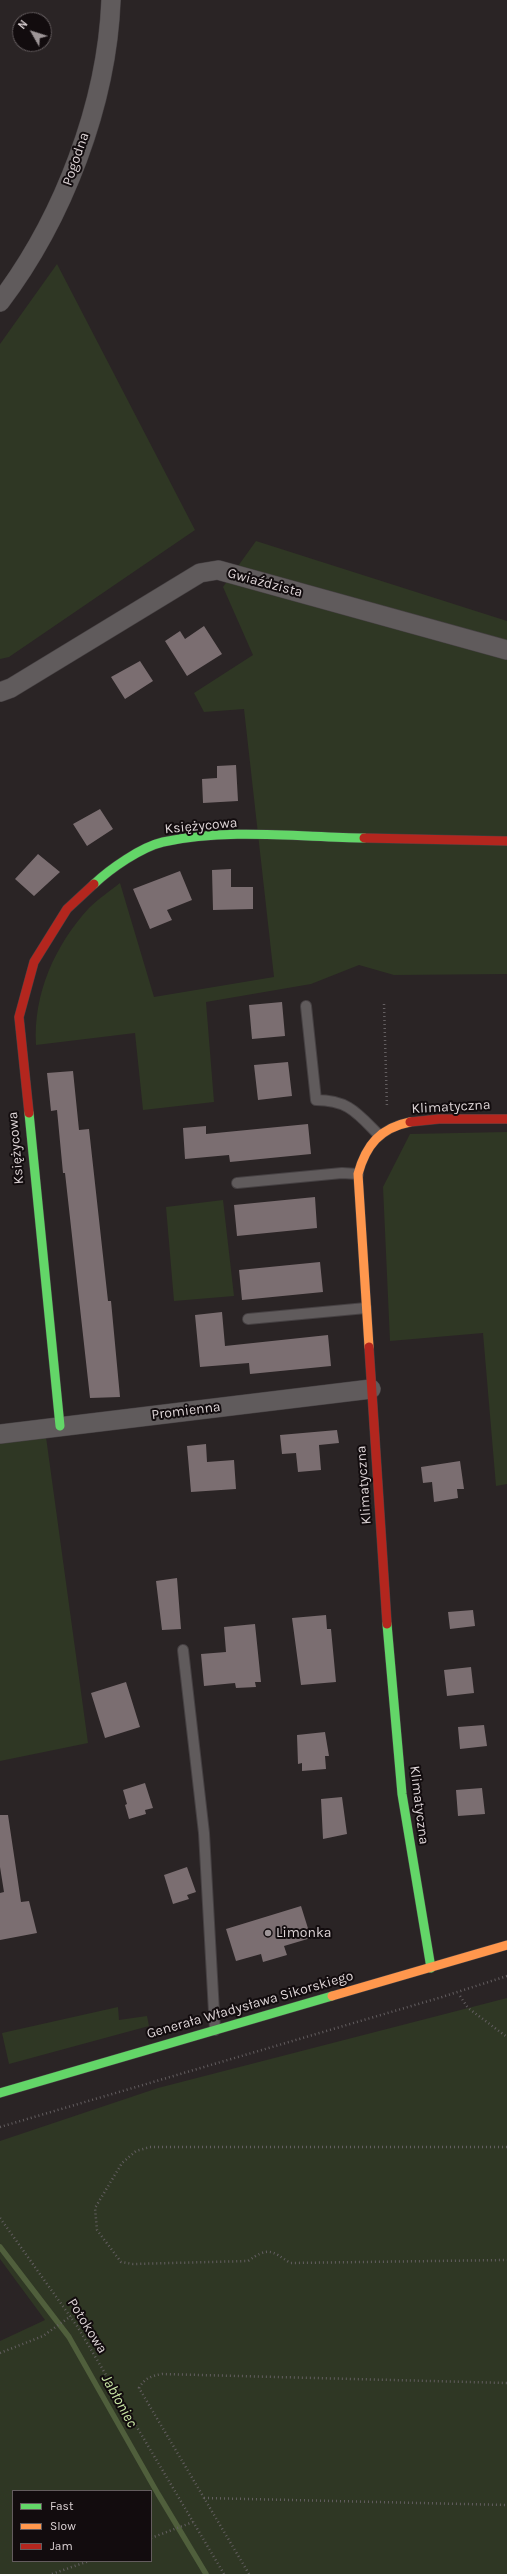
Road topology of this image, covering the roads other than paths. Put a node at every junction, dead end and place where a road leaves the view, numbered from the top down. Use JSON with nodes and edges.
{"nodes":[{"id":1,"x":111,"y":0,"type":"edge"},
{"id":2,"x":0,"y":302,"type":"edge"},
{"id":3,"x":507,"y":650,"type":"edge"},
{"id":4,"x":0,"y":692,"type":"edge"},
{"id":5,"x":507,"y":841,"type":"edge"},
{"id":6,"x":306,"y":1006,"type":"dead end"},
{"id":7,"x":507,"y":1119,"type":"edge"},
{"id":8,"x":378,"y":1134,"type":"junction"},
{"id":9,"x":358,"y":1174,"type":"junction"},
{"id":10,"x":237,"y":1183,"type":"dead end"},
{"id":11,"x":366,"y":1308,"type":"junction"},
{"id":12,"x":248,"y":1319,"type":"dead end"},
{"id":13,"x":371,"y":1389,"type":"junction"},
{"id":14,"x":60,"y":1426,"type":"junction"},
{"id":15,"x":0,"y":1434,"type":"edge"},
{"id":16,"x":183,"y":1650,"type":"dead end"},
{"id":17,"x":507,"y":1945,"type":"edge"},
{"id":18,"x":431,"y":1968,"type":"junction"},
{"id":19,"x":215,"y":2030,"type":"junction"},
{"id":20,"x":0,"y":2093,"type":"edge"}],
"edges":[{"from":1,"to":2,"type":"street","name":"Pogodna"},
{"from":3,"to":4,"type":"street","name":"Gwiaździsta"},
{"from":5,"to":14,"type":"street","name":"Księżycowa"},
{"from":6,"to":8,"type":"lane"},
{"from":7,"to":8,"type":"street","name":"Klimatyczna"},
{"from":8,"to":9,"type":"street","name":"Klimatyczna"},
{"from":9,"to":10,"type":"lane"},
{"from":9,"to":11,"type":"street","name":"Klimatyczna"},
{"from":11,"to":12,"type":"lane"},
{"from":11,"to":13,"type":"street","name":"Klimatyczna"},
{"from":13,"to":14,"type":"street","name":"Promienna"},
{"from":13,"to":18,"type":"street","name":"Klimatyczna"},
{"from":14,"to":15,"type":"street","name":"Promienna"},
{"from":16,"to":19,"type":"lane"},
{"from":17,"to":18,"type":"street","name":"Generała Władysława Sikorskiego"},
{"from":18,"to":19,"type":"street","name":"Generała Władysława Sikorskiego"},
{"from":19,"to":20,"type":"street","name":"Generała Władysława Sikorskiego"}]}
